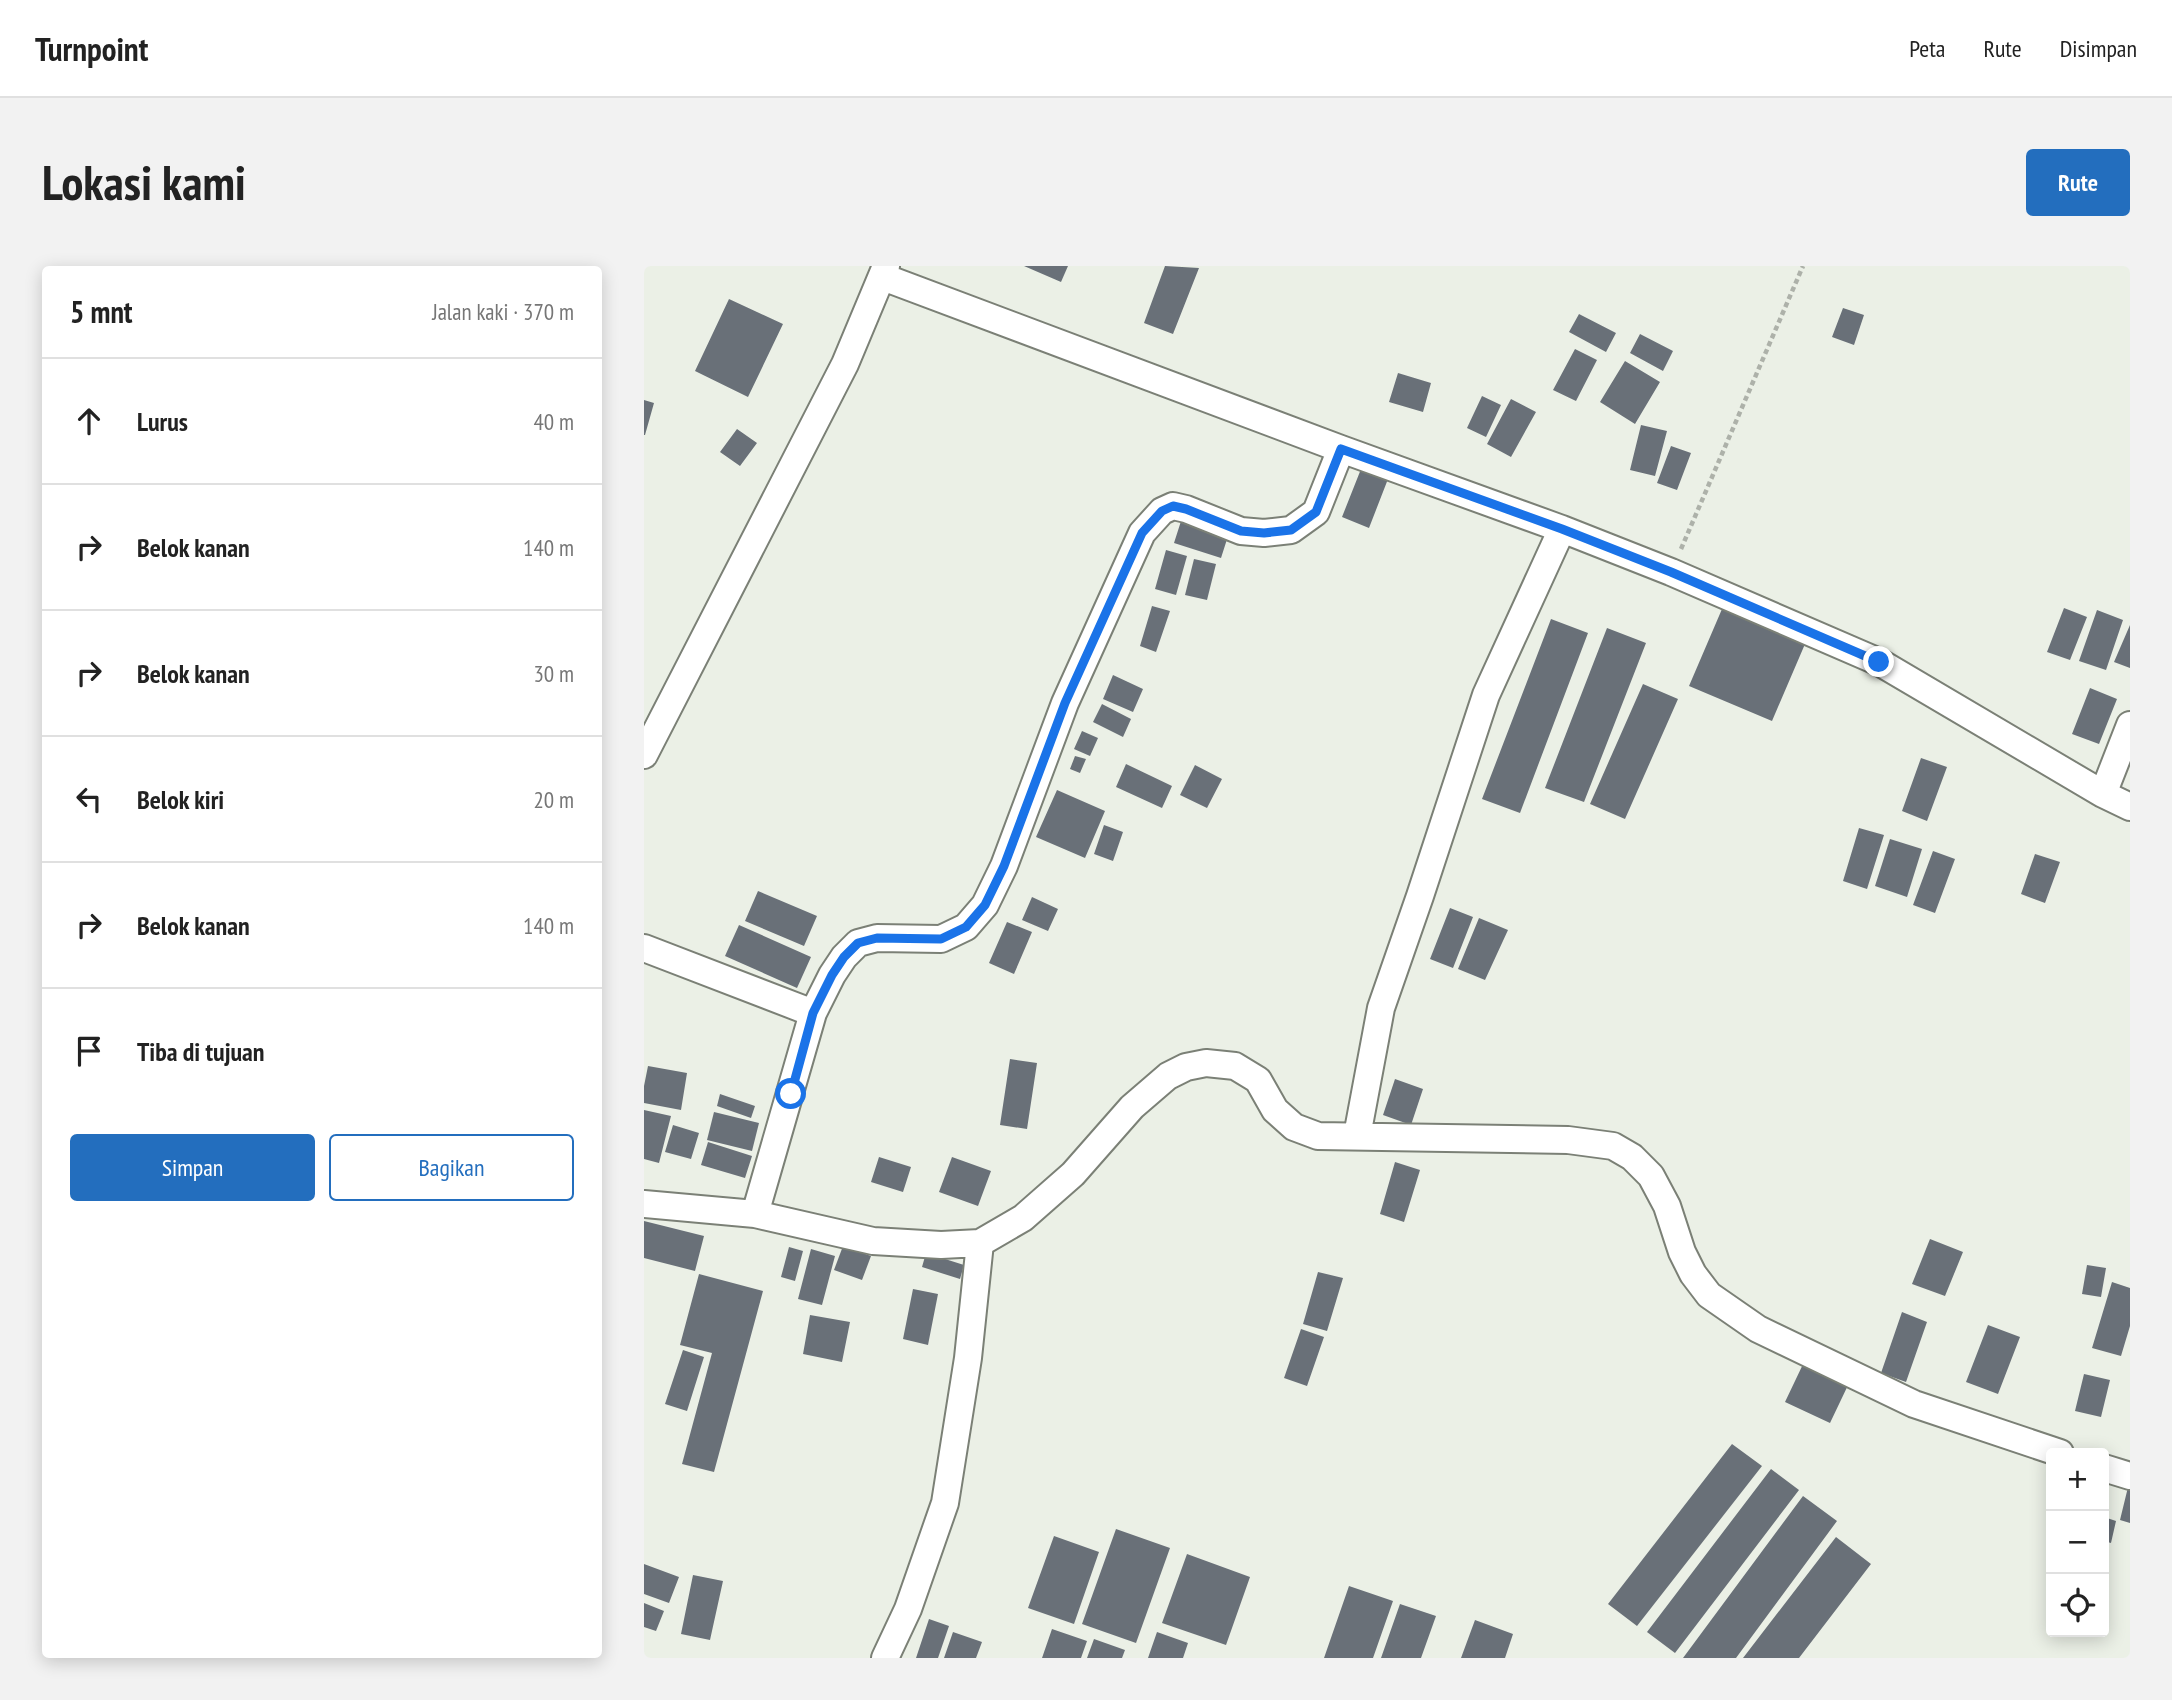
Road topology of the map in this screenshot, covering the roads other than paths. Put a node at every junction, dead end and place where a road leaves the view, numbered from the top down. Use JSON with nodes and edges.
{"nodes":[{"id":1,"x":885,"y":272,"type":"edge"},
{"id":2,"x":1341,"y":449,"type":"junction"},
{"id":3,"x":1562,"y":529,"type":"junction"},
{"id":4,"x":2130,"y":725,"type":"edge"},
{"id":5,"x":644,"y":755,"type":"edge"},
{"id":6,"x":2102,"y":794,"type":"junction"},
{"id":7,"x":2130,"y":807,"type":"edge"},
{"id":8,"x":644,"y":948,"type":"edge"},
{"id":9,"x":813,"y":1013,"type":"junction"},
{"id":10,"x":1357,"y":1136,"type":"junction"},
{"id":11,"x":644,"y":1204,"type":"edge"},
{"id":12,"x":755,"y":1214,"type":"junction"},
{"id":13,"x":980,"y":1242,"type":"junction"},
{"id":14,"x":2046,"y":1448,"type":"edge"},
{"id":15,"x":2109,"y":1470,"type":"edge"},
{"id":16,"x":2130,"y":1476,"type":"edge"},
{"id":17,"x":885,"y":1658,"type":"edge"}],
"edges":[{"from":1,"to":2,"type":"street"},
{"from":1,"to":5,"type":"street"},
{"from":2,"to":3,"type":"street"},
{"from":2,"to":9,"type":"street"},
{"from":3,"to":6,"type":"street"},
{"from":3,"to":10,"type":"street"},
{"from":4,"to":6,"type":"street"},
{"from":6,"to":7,"type":"street"},
{"from":8,"to":9,"type":"street"},
{"from":9,"to":12,"type":"street"},
{"from":10,"to":13,"type":"street"},
{"from":10,"to":14,"type":"street"},
{"from":11,"to":12,"type":"street"},
{"from":12,"to":13,"type":"street"},
{"from":13,"to":17,"type":"street"},
{"from":15,"to":16,"type":"street"}]}
